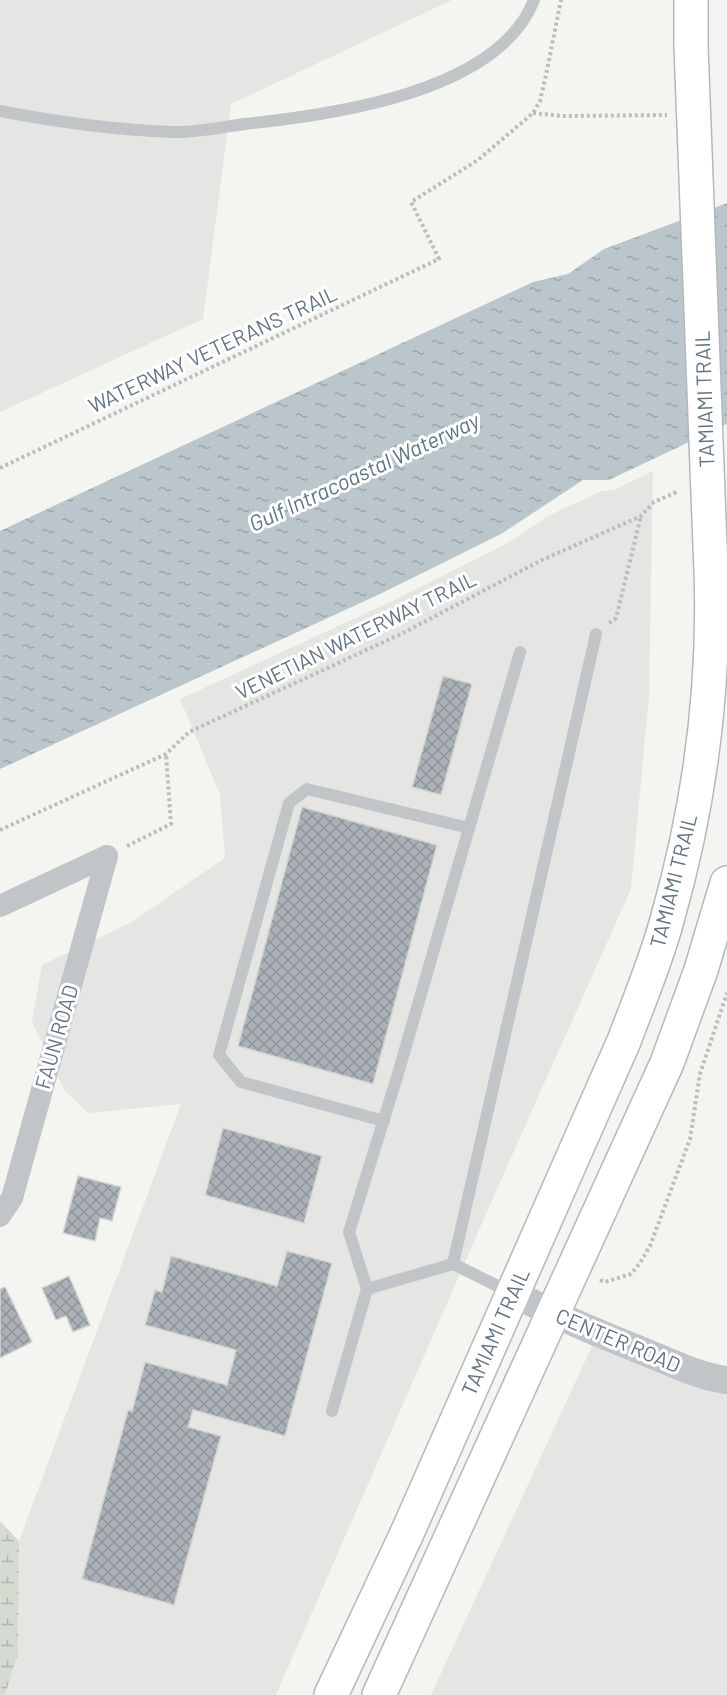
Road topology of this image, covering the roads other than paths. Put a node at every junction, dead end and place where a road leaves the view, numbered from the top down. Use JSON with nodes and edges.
{"nodes":[{"id":1,"x":534,"y":0,"type":"edge"},
{"id":2,"x":691,"y":0,"type":"edge"},
{"id":3,"x":0,"y":111,"type":"edge"},
{"id":4,"x":35,"y":118,"type":"junction"},
{"id":5,"x":0,"y":119,"type":"edge"},
{"id":6,"x":596,"y":634,"type":"road end"},
{"id":7,"x":520,"y":652,"type":"dead end"},
{"id":8,"x":469,"y":828,"type":"junction"},
{"id":9,"x":727,"y":883,"type":"edge"},
{"id":10,"x":0,"y":906,"type":"edge"},
{"id":11,"x":384,"y":1121,"type":"junction"},
{"id":12,"x":0,"y":1216,"type":"edge"},
{"id":13,"x":453,"y":1264,"type":"junction"},
{"id":14,"x":368,"y":1289,"type":"junction"},
{"id":15,"x":513,"y":1293,"type":"junction"},
{"id":16,"x":552,"y":1314,"type":"junction"},
{"id":17,"x":727,"y":1380,"type":"edge"},
{"id":18,"x":332,"y":1411,"type":"dead end"},
{"id":19,"x":331,"y":1695,"type":"edge"},
{"id":20,"x":379,"y":1695,"type":"edge"}],
"edges":[{"from":1,"to":4,"type":"lane"},
{"from":2,"to":15,"type":"main road","name":"TAMIAMI TRAIL","bridge":true},
{"from":3,"to":4,"type":"lane"},
{"from":4,"to":5,"type":"lane"},
{"from":6,"to":13,"type":"lane"},
{"from":7,"to":8,"type":"lane"},
{"from":8,"to":11,"type":"lane"},
{"from":8,"to":11,"type":"lane"},
{"from":9,"to":16,"type":"main road","name":"TAMIAMI TRAIL"},
{"from":10,"to":12,"type":"street","name":"FAUN ROAD"},
{"from":11,"to":14,"type":"lane"},
{"from":13,"to":14,"type":"lane"},
{"from":13,"to":15,"type":"lane"},
{"from":14,"to":18,"type":"lane"},
{"from":15,"to":16,"type":"street","name":"CENTER ROAD"},
{"from":15,"to":19,"type":"main road","name":"TAMIAMI TRAIL"},
{"from":16,"to":17,"type":"street","name":"CENTER ROAD"},
{"from":16,"to":20,"type":"main road","name":"TAMIAMI TRAIL"}]}
